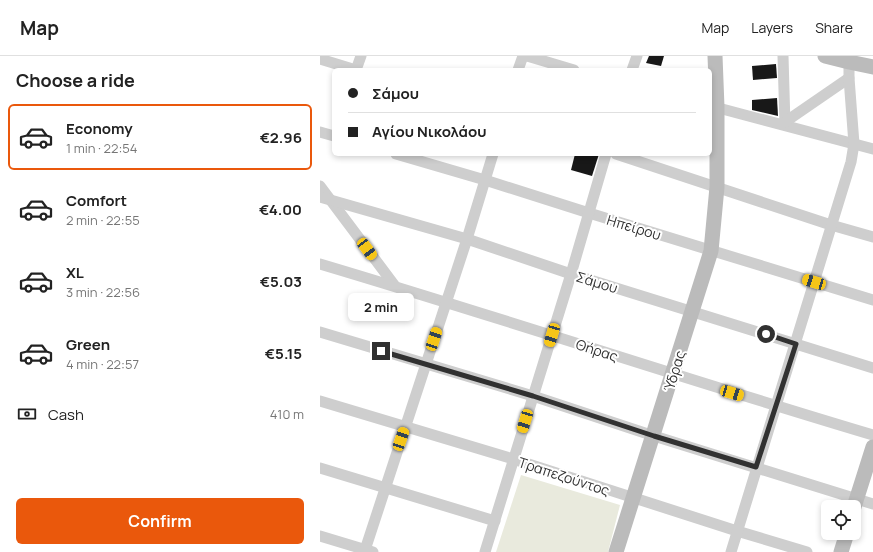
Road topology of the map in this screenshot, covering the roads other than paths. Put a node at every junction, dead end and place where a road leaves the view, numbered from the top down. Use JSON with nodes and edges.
{"nodes":[{"id":1,"x":361,"y":56,"type":"edge"},
{"id":2,"x":522,"y":56,"type":"edge"},
{"id":3,"x":527,"y":56,"type":"edge"},
{"id":4,"x":637,"y":56,"type":"edge"},
{"id":5,"x":716,"y":56,"type":"edge"},
{"id":6,"x":783,"y":56,"type":"edge"},
{"id":7,"x":825,"y":56,"type":"edge"},
{"id":8,"x":850,"y":58,"type":"edge"},
{"id":9,"x":320,"y":59,"type":"edge"},
{"id":10,"x":873,"y":67,"type":"edge"},
{"id":11,"x":349,"y":68,"type":"edge"},
{"id":12,"x":357,"y":68,"type":"edge"},
{"id":13,"x":519,"y":68,"type":"edge"},
{"id":14,"x":567,"y":68,"type":"edge"},
{"id":15,"x":633,"y":68,"type":"edge"},
{"id":16,"x":849,"y":78,"type":"junction"},
{"id":17,"x":714,"y":106,"type":"edge"},
{"id":18,"x":785,"y":123,"type":"junction"},
{"id":19,"x":320,"y":132,"type":"edge"},
{"id":20,"x":332,"y":135,"type":"edge"},
{"id":21,"x":854,"y":144,"type":"junction"},
{"id":22,"x":873,"y":149,"type":"edge"},
{"id":23,"x":403,"y":156,"type":"edge"},
{"id":24,"x":492,"y":156,"type":"edge"},
{"id":25,"x":605,"y":156,"type":"edge"},
{"id":26,"x":622,"y":156,"type":"edge"},
{"id":27,"x":485,"y":180,"type":"junction"},
{"id":28,"x":320,"y":186,"type":"edge"},
{"id":29,"x":717,"y":187,"type":"junction"},
{"id":30,"x":325,"y":198,"type":"edge"},
{"id":31,"x":589,"y":213,"type":"junction"},
{"id":32,"x":831,"y":225,"type":"junction"},
{"id":33,"x":873,"y":237,"type":"edge"},
{"id":34,"x":467,"y":238,"type":"junction"},
{"id":35,"x":712,"y":251,"type":"junction"},
{"id":36,"x":320,"y":264,"type":"edge"},
{"id":37,"x":571,"y":274,"type":"junction"},
{"id":38,"x":814,"y":282,"type":"junction"},
{"id":39,"x":395,"y":286,"type":"junction"},
{"id":40,"x":873,"y":300,"type":"edge"},
{"id":41,"x":446,"y":302,"type":"junction"},
{"id":42,"x":692,"y":311,"type":"junction"},
{"id":43,"x":320,"y":332,"type":"edge"},
{"id":44,"x":552,"y":335,"type":"junction"},
{"id":45,"x":796,"y":344,"type":"junction"},
{"id":46,"x":426,"y":364,"type":"junction"},
{"id":47,"x":873,"y":368,"type":"edge"},
{"id":48,"x":673,"y":374,"type":"junction"},
{"id":49,"x":533,"y":396,"type":"junction"},
{"id":50,"x":320,"y":401,"type":"edge"},
{"id":51,"x":776,"y":406,"type":"junction"},
{"id":52,"x":405,"y":426,"type":"junction"},
{"id":53,"x":873,"y":435,"type":"edge"},
{"id":54,"x":654,"y":436,"type":"junction"},
{"id":55,"x":873,"y":447,"type":"edge"},
{"id":56,"x":513,"y":459,"type":"junction"},
{"id":57,"x":756,"y":467,"type":"junction"},
{"id":58,"x":320,"y":468,"type":"edge"},
{"id":59,"x":385,"y":487,"type":"junction"},
{"id":60,"x":633,"y":498,"type":"junction"},
{"id":61,"x":847,"y":500,"type":"edge"},
{"id":62,"x":856,"y":500,"type":"edge"},
{"id":63,"x":861,"y":503,"type":"edge"},
{"id":64,"x":873,"y":504,"type":"edge"},
{"id":65,"x":495,"y":521,"type":"junction"},
{"id":66,"x":737,"y":531,"type":"junction"},
{"id":67,"x":320,"y":536,"type":"edge"},
{"id":68,"x":845,"y":540,"type":"edge"},
{"id":69,"x":369,"y":551,"type":"edge"},
{"id":70,"x":485,"y":552,"type":"edge"},
{"id":71,"x":616,"y":552,"type":"edge"},
{"id":72,"x":731,"y":552,"type":"edge"},
{"id":73,"x":807,"y":552,"type":"edge"},
{"id":74,"x":841,"y":552,"type":"edge"}],
"edges":[{"from":1,"to":12,"type":"street"},
{"from":2,"to":13,"type":"street"},
{"from":3,"to":14,"type":"street"},
{"from":4,"to":15,"type":"street"},
{"from":5,"to":17,"type":"street","name":"Ύδρας"},
{"from":6,"to":18,"type":"street"},
{"from":7,"to":8,"type":"street"},
{"from":8,"to":10,"type":"street"},
{"from":8,"to":16,"type":"street"},
{"from":9,"to":11,"type":"street"},
{"from":16,"to":18,"type":"street"},
{"from":16,"to":21,"type":"street"},
{"from":17,"to":18,"type":"street"},
{"from":17,"to":29,"type":"street","name":"Ύδρας"},
{"from":18,"to":21,"type":"street"},
{"from":19,"to":20,"type":"street"},
{"from":21,"to":22,"type":"street"},
{"from":21,"to":32,"type":"street"},
{"from":23,"to":27,"type":"street","name":"Ηπείρου"},
{"from":24,"to":27,"type":"street"},
{"from":25,"to":31,"type":"street"},
{"from":26,"to":29,"type":"street"},
{"from":27,"to":31,"type":"street","name":"Ηπείρου"},
{"from":27,"to":34,"type":"street"},
{"from":28,"to":30,"type":"street"},
{"from":29,"to":32,"type":"street"},
{"from":29,"to":35,"type":"street","name":"Ύδρας"},
{"from":30,"to":34,"type":"street","name":"Σάμου"},
{"from":30,"to":39,"type":"street"},
{"from":31,"to":35,"type":"street","name":"Ηπείρου"},
{"from":31,"to":37,"type":"street"},
{"from":32,"to":33,"type":"street"},
{"from":32,"to":38,"type":"street"},
{"from":34,"to":37,"type":"street","name":"Σάμου"},
{"from":34,"to":41,"type":"street"},
{"from":35,"to":38,"type":"street","name":"Ηπείρου"},
{"from":35,"to":42,"type":"street","name":"Ύδρας"},
{"from":36,"to":39,"type":"street","name":"Θήρας"},
{"from":37,"to":42,"type":"street","name":"Σάμου"},
{"from":37,"to":44,"type":"street"},
{"from":38,"to":40,"type":"street","name":"Ηπείρου"},
{"from":38,"to":45,"type":"street"},
{"from":39,"to":41,"type":"street","name":"Θήρας"},
{"from":41,"to":44,"type":"street","name":"Θήρας"},
{"from":41,"to":46,"type":"street"},
{"from":42,"to":45,"type":"street","name":"Σάμου"},
{"from":42,"to":48,"type":"street","name":"Ύδρας"},
{"from":43,"to":46,"type":"street"},
{"from":44,"to":48,"type":"street","name":"Θήρας"},
{"from":44,"to":49,"type":"street"},
{"from":45,"to":47,"type":"street","name":"Σάμου"},
{"from":45,"to":51,"type":"street"},
{"from":46,"to":49,"type":"street"},
{"from":46,"to":52,"type":"street"},
{"from":48,"to":51,"type":"street","name":"Θήρας"},
{"from":48,"to":54,"type":"street","name":"Ύδρας"},
{"from":49,"to":54,"type":"street"},
{"from":49,"to":56,"type":"street"},
{"from":50,"to":52,"type":"street","name":"Τραπεζούντος"},
{"from":51,"to":53,"type":"street","name":"Θήρας"},
{"from":51,"to":57,"type":"street"},
{"from":52,"to":56,"type":"street","name":"Τραπεζούντος"},
{"from":52,"to":59,"type":"street"},
{"from":54,"to":57,"type":"street"},
{"from":54,"to":60,"type":"street","name":"Ύδρας"},
{"from":55,"to":62,"type":"street"},
{"from":56,"to":60,"type":"street","name":"Τραπεζούντος"},
{"from":56,"to":65,"type":"street"},
{"from":57,"to":61,"type":"street"},
{"from":57,"to":66,"type":"street"},
{"from":58,"to":59,"type":"street"},
{"from":59,"to":65,"type":"street"},
{"from":59,"to":69,"type":"street"},
{"from":60,"to":66,"type":"street","name":"Τραπεζούντος"},
{"from":60,"to":71,"type":"street","name":"Ύδρας"},
{"from":63,"to":64,"type":"street"},
{"from":65,"to":70,"type":"street"},
{"from":66,"to":72,"type":"street"},
{"from":66,"to":73,"type":"street","name":"Τραπεζούντος"},
{"from":67,"to":69,"type":"street"},
{"from":68,"to":74,"type":"street"}]}
